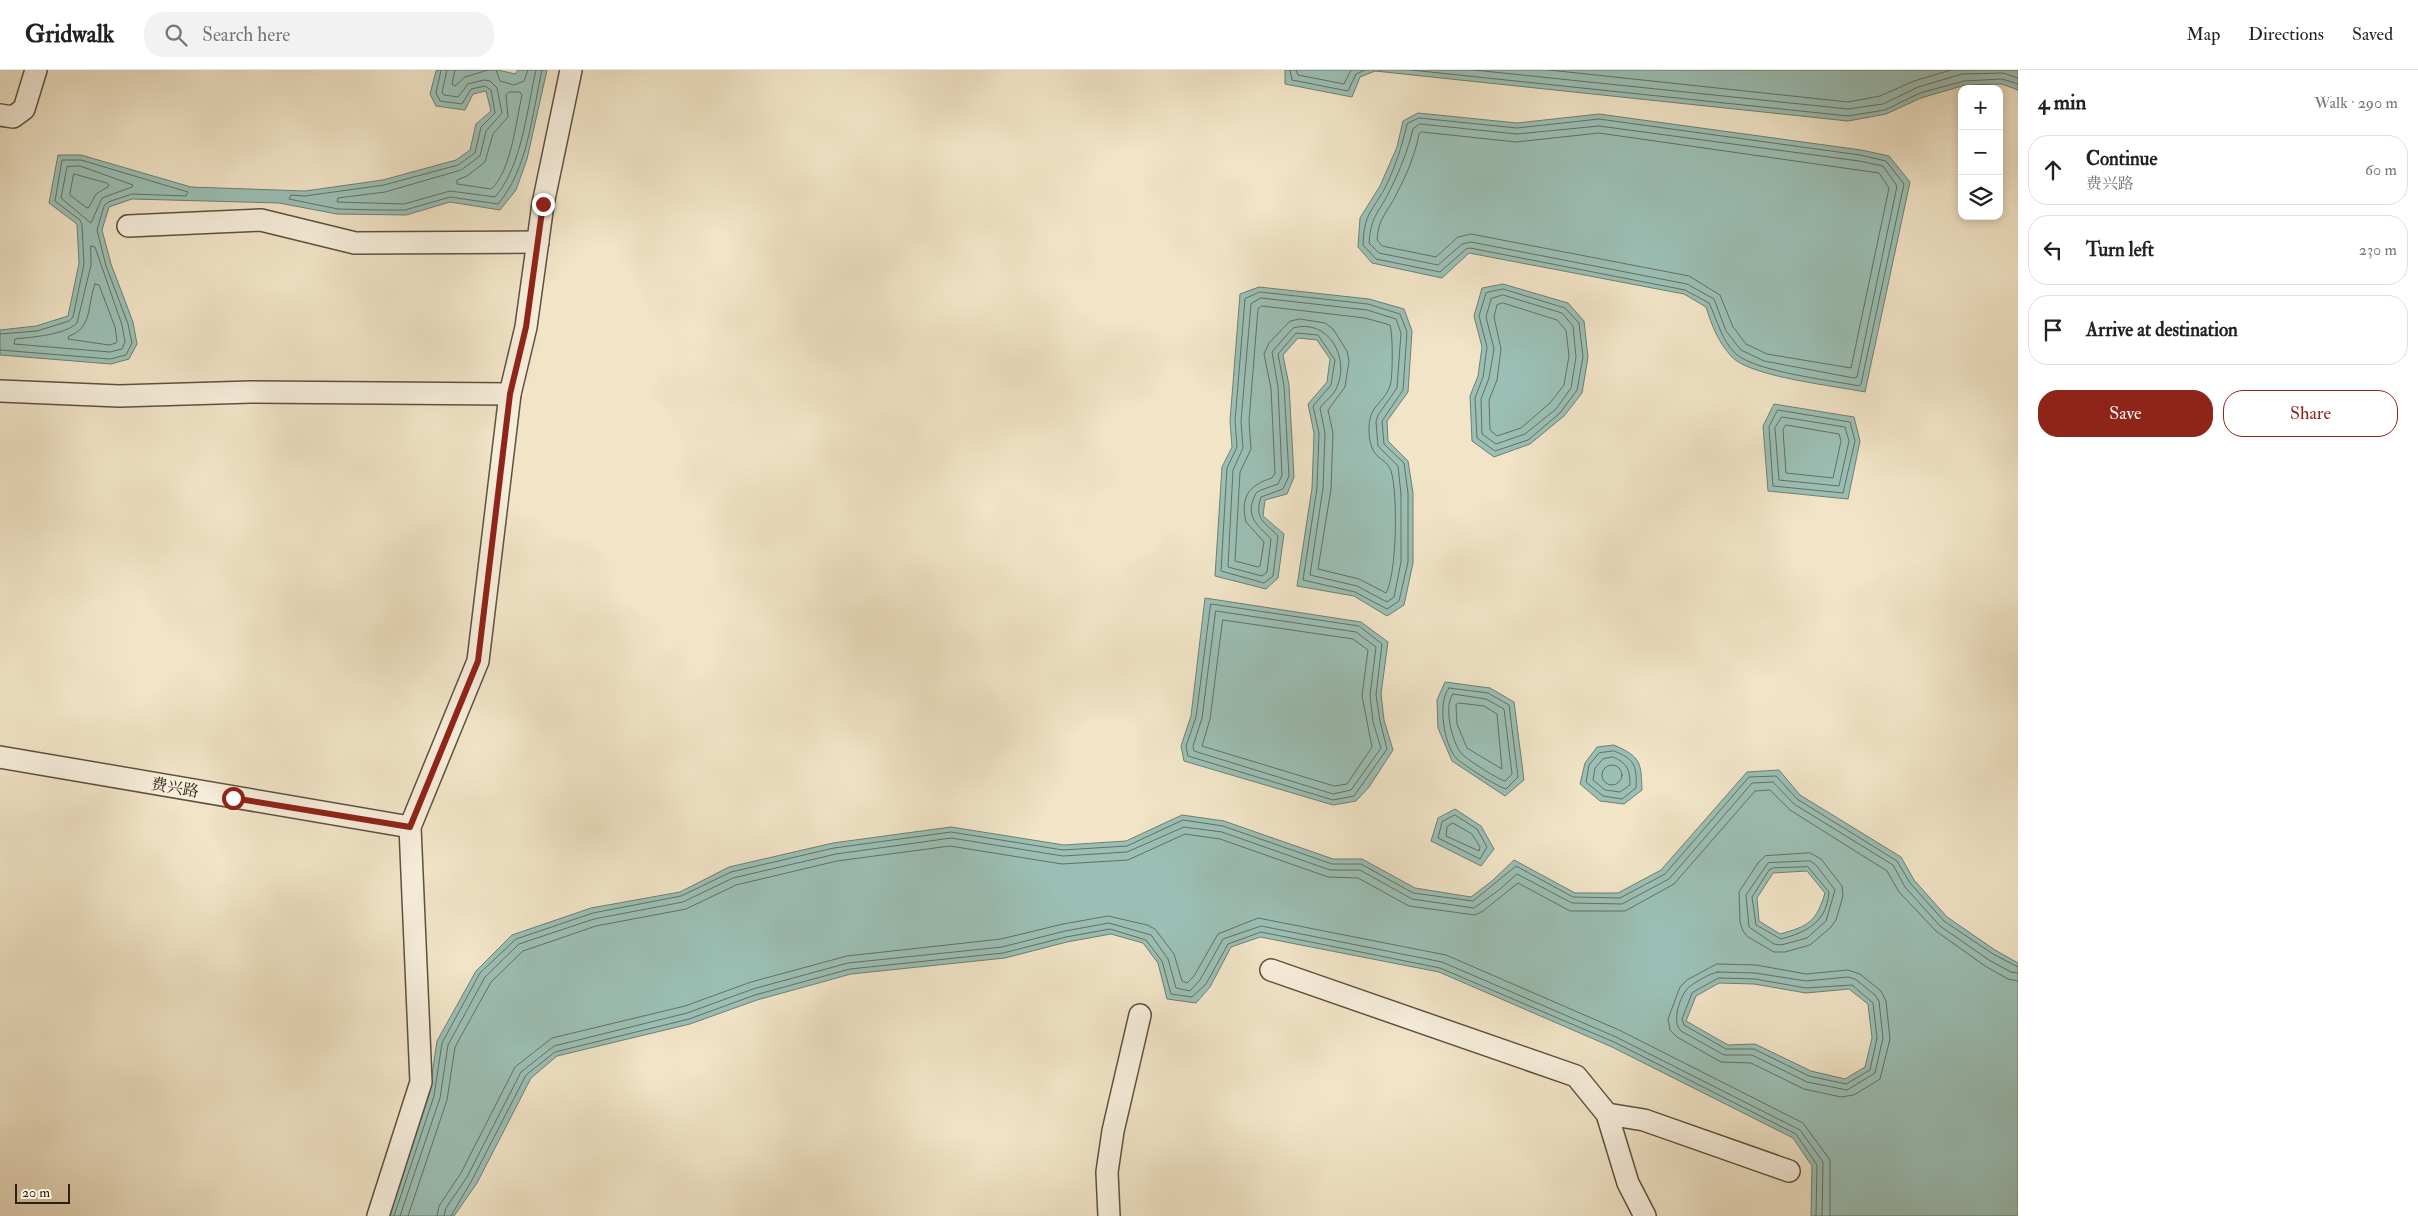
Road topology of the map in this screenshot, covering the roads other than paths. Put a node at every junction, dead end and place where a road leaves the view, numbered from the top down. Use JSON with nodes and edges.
{"nodes":[{"id":1,"x":36,"y":70,"type":"edge"},
{"id":2,"x":571,"y":70,"type":"edge"},
{"id":3,"x":0,"y":115,"type":"edge"},
{"id":4,"x":128,"y":226,"type":"dead end"},
{"id":5,"x":538,"y":242,"type":"junction"},
{"id":6,"x":0,"y":391,"type":"edge"},
{"id":7,"x":510,"y":394,"type":"junction"},
{"id":8,"x":0,"y":757,"type":"edge"},
{"id":9,"x":410,"y":827,"type":"junction"},
{"id":10,"x":1271,"y":970,"type":"dead end"},
{"id":11,"x":1140,"y":1014,"type":"dead end"},
{"id":12,"x":1607,"y":1114,"type":"junction"},
{"id":13,"x":1789,"y":1171,"type":"dead end"},
{"id":14,"x":378,"y":1216,"type":"edge"},
{"id":15,"x":1109,"y":1216,"type":"edge"},
{"id":16,"x":1645,"y":1216,"type":"edge"}],
"edges":[{"from":1,"to":3,"type":"street"},
{"from":2,"to":5,"type":"street"},
{"from":4,"to":5,"type":"street"},
{"from":5,"to":7,"type":"street"},
{"from":6,"to":7,"type":"street"},
{"from":7,"to":9,"type":"street"},
{"from":8,"to":9,"type":"street","name":"费兴路"},
{"from":9,"to":14,"type":"street"},
{"from":10,"to":12,"type":"street"},
{"from":11,"to":15,"type":"street"},
{"from":12,"to":13,"type":"street"},
{"from":12,"to":16,"type":"street"}]}
